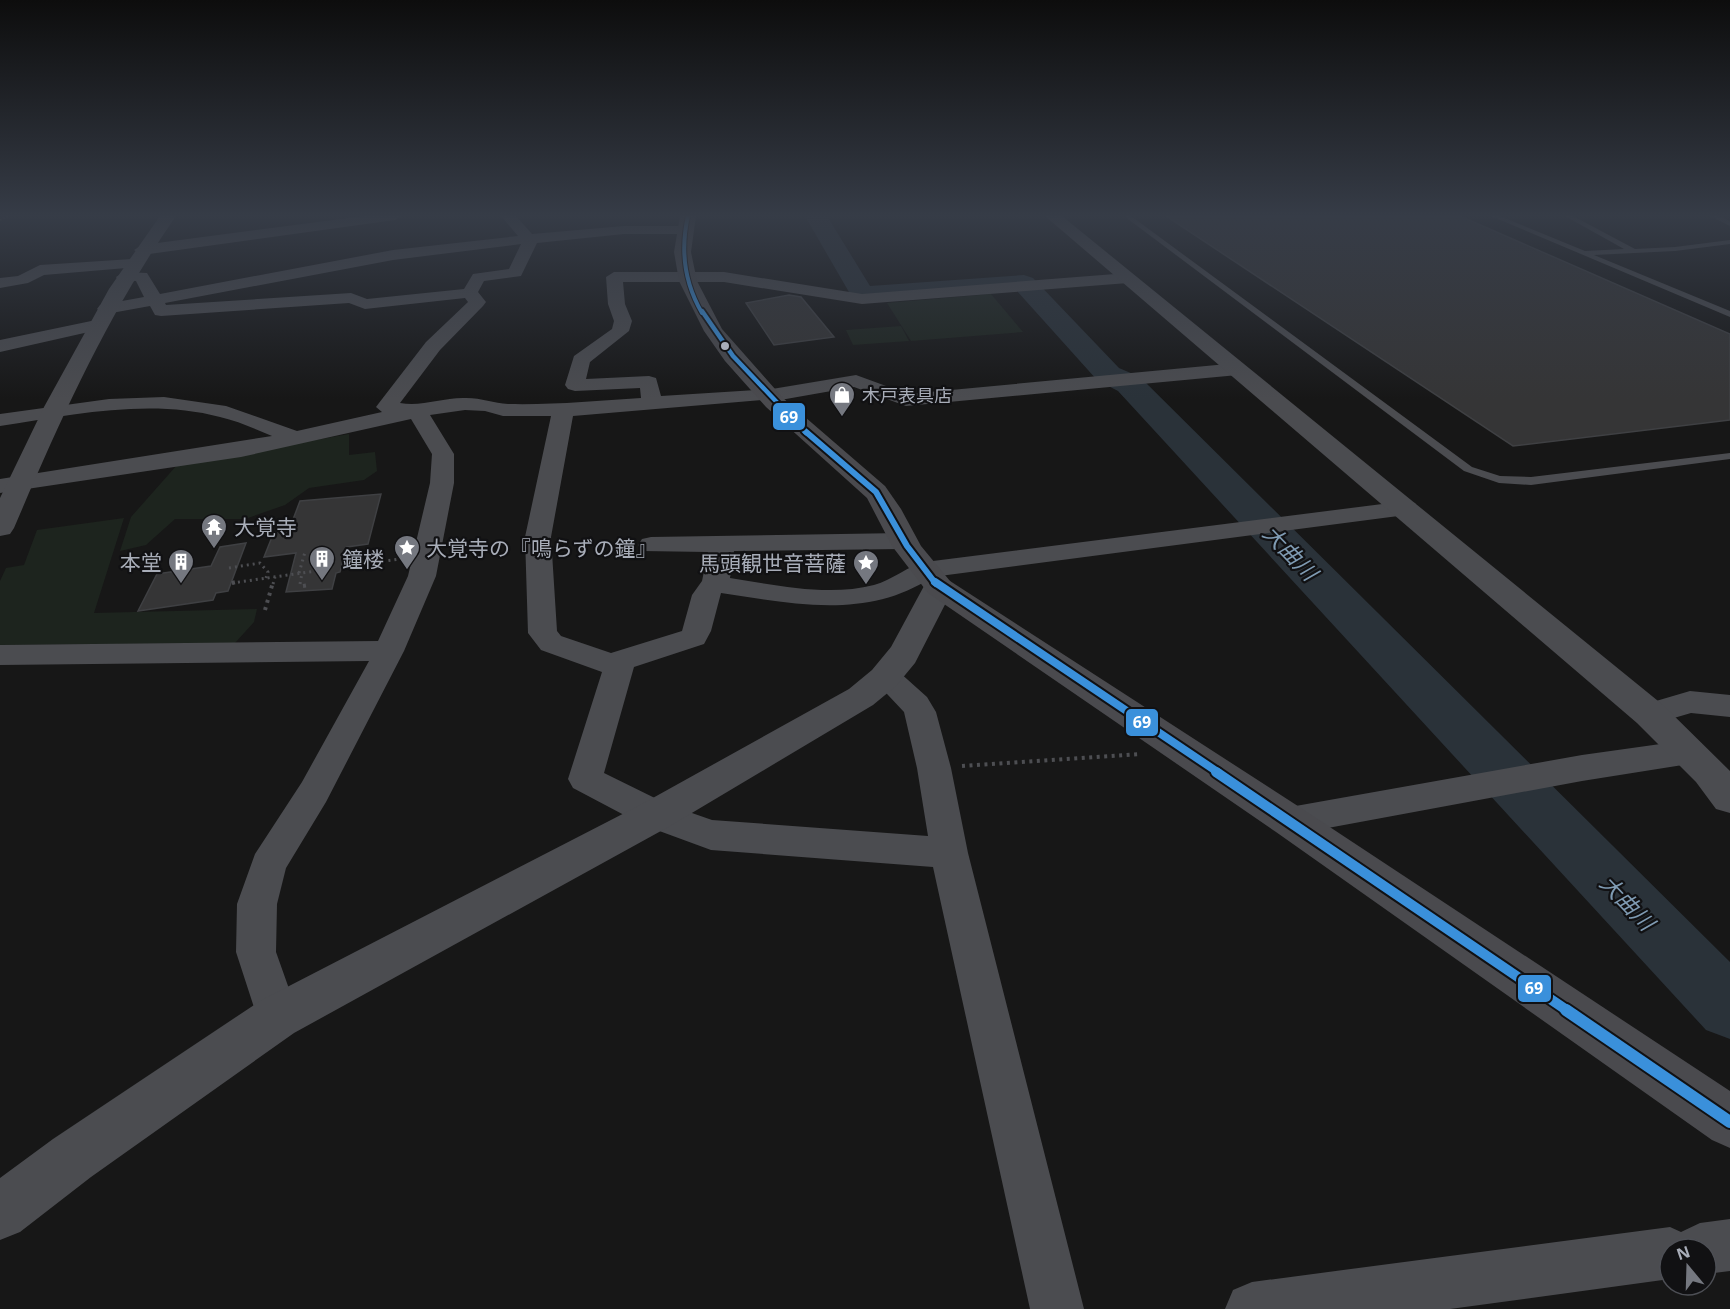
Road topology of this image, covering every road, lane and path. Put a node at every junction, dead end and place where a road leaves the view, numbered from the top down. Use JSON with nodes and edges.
{"nodes":[{"id":1,"x":27,"y":277,"type":"edge"},
{"id":2,"x":124,"y":277,"type":"edge"},
{"id":3,"x":142,"y":277,"type":"edge"},
{"id":4,"x":279,"y":277,"type":"edge"},
{"id":5,"x":479,"y":277,"type":"edge"},
{"id":6,"x":614,"y":277,"type":"edge"},
{"id":7,"x":686,"y":277,"type":"edge"},
{"id":8,"x":725,"y":277,"type":"edge"},
{"id":9,"x":1209,"y":277,"type":"edge"},
{"id":10,"x":1640,"y":277,"type":"edge"},
{"id":11,"x":1128,"y":278,"type":"joint"},
{"id":12,"x":0,"y":284,"type":"edge"},
{"id":13,"x":469,"y":293,"type":"junction"},
{"id":14,"x":156,"y":301,"type":"junction"},
{"id":15,"x":1730,"y":314,"type":"edge"},
{"id":16,"x":101,"y":317,"type":"junction"},
{"id":17,"x":0,"y":346,"type":"edge"},
{"id":18,"x":1238,"y":369,"type":"junction"},
{"id":19,"x":768,"y":395,"type":"junction"},
{"id":20,"x":652,"y":404,"type":"junction"},
{"id":21,"x":563,"y":410,"type":"junction"},
{"id":22,"x":54,"y":412,"type":"junction"},
{"id":23,"x":418,"y":413,"type":"junction"},
{"id":24,"x":0,"y":420,"type":"edge"},
{"id":25,"x":292,"y":437,"type":"junction"},
{"id":26,"x":1730,"y":456,"type":"edge"},
{"id":27,"x":10,"y":484,"type":"edge"},
{"id":28,"x":1406,"y":508,"type":"junction"},
{"id":29,"x":0,"y":528,"type":"edge"},
{"id":30,"x":903,"y":541,"type":"junction"},
{"id":31,"x":723,"y":542,"type":"junction"},
{"id":32,"x":651,"y":545,"type":"dead end"},
{"id":33,"x":305,"y":552,"type":"dead end"},
{"id":34,"x":426,"y":555,"type":"junction"},
{"id":35,"x":229,"y":568,"type":"dead end"},
{"id":36,"x":341,"y":568,"type":"dead end"},
{"id":37,"x":330,"y":569,"type":"dead end"},
{"id":38,"x":301,"y":573,"type":"junction"},
{"id":39,"x":276,"y":577,"type":"junction"},
{"id":40,"x":266,"y":578,"type":"junction"},
{"id":41,"x":932,"y":579,"type":"junction"},
{"id":42,"x":232,"y":583,"type":"dead end"},
{"id":43,"x":714,"y":584,"type":"junction"},
{"id":44,"x":310,"y":585,"type":"dead end"},
{"id":45,"x":265,"y":610,"type":"dead end"},
{"id":46,"x":389,"y":651,"type":"junction"},
{"id":47,"x":0,"y":655,"type":"edge"},
{"id":48,"x":619,"y":667,"type":"junction"},
{"id":49,"x":887,"y":678,"type":"junction"},
{"id":50,"x":1730,"y":706,"type":"edge"},
{"id":51,"x":1650,"y":714,"type":"junction"},
{"id":52,"x":1168,"y":740,"type":"junction"},
{"id":53,"x":1689,"y":752,"type":"junction"},
{"id":54,"x":934,"y":768,"type":"junction"},
{"id":55,"x":1730,"y":798,"type":"edge"},
{"id":56,"x":656,"y":815,"type":"junction"},
{"id":57,"x":1290,"y":821,"type":"junction"},
{"id":58,"x":949,"y":853,"type":"junction"},
{"id":59,"x":276,"y":1017,"type":"junction"},
{"id":60,"x":1730,"y":1122,"type":"edge"},
{"id":61,"x":0,"y":1212,"type":"edge"},
{"id":62,"x":1658,"y":1255,"type":"edge"},
{"id":63,"x":1057,"y":1309,"type":"edge"},
{"id":64,"x":1252,"y":1309,"type":"edge"}],
"edges":[{"from":1,"to":12,"type":"street"},
{"from":2,"to":16,"type":"street"},
{"from":3,"to":14,"type":"street"},
{"from":4,"to":14,"type":"street"},
{"from":5,"to":13,"type":"street"},
{"from":6,"to":20,"type":"street"},
{"from":7,"to":19,"type":"main road"},
{"from":8,"to":11,"type":"street"},
{"from":9,"to":26,"type":"lane"},
{"from":10,"to":15,"type":"lane"},
{"from":11,"to":18,"type":"street"},
{"from":13,"to":14,"type":"street"},
{"from":13,"to":23,"type":"street"},
{"from":14,"to":16,"type":"street"},
{"from":16,"to":17,"type":"street"},
{"from":16,"to":22,"type":"street"},
{"from":18,"to":19,"type":"street"},
{"from":18,"to":28,"type":"street"},
{"from":19,"to":20,"type":"street"},
{"from":19,"to":30,"type":"main road"},
{"from":20,"to":21,"type":"street"},
{"from":21,"to":23,"type":"street"},
{"from":21,"to":48,"type":"street"},
{"from":22,"to":24,"type":"street"},
{"from":22,"to":25,"type":"street"},
{"from":22,"to":27,"type":"street"},
{"from":23,"to":25,"type":"street"},
{"from":23,"to":34,"type":"street"},
{"from":25,"to":27,"type":"street"},
{"from":27,"to":29,"type":"street"},
{"from":28,"to":41,"type":"street"},
{"from":28,"to":51,"type":"street"},
{"from":30,"to":31,"type":"street"},
{"from":30,"to":41,"type":"main road"},
{"from":31,"to":32,"type":"street"},
{"from":31,"to":43,"type":"street"},
{"from":33,"to":38,"type":"path"},
{"from":34,"to":36,"type":"path"},
{"from":34,"to":46,"type":"street"},
{"from":35,"to":40,"type":"path"},
{"from":37,"to":38,"type":"path"},
{"from":38,"to":39,"type":"path"},
{"from":38,"to":44,"type":"path"},
{"from":39,"to":40,"type":"path"},
{"from":39,"to":45,"type":"path"},
{"from":40,"to":42,"type":"path"},
{"from":41,"to":43,"type":"street"},
{"from":41,"to":49,"type":"street"},
{"from":41,"to":52,"type":"main road"},
{"from":43,"to":48,"type":"street"},
{"from":46,"to":47,"type":"street"},
{"from":46,"to":59,"type":"street"},
{"from":48,"to":56,"type":"street"},
{"from":49,"to":54,"type":"street"},
{"from":49,"to":56,"type":"street"},
{"from":50,"to":51,"type":"street"},
{"from":51,"to":53,"type":"street"},
{"from":52,"to":54,"type":"path"},
{"from":52,"to":57,"type":"main road"},
{"from":53,"to":55,"type":"street"},
{"from":53,"to":57,"type":"street"},
{"from":54,"to":58,"type":"street"},
{"from":56,"to":58,"type":"street"},
{"from":56,"to":59,"type":"street"},
{"from":57,"to":60,"type":"main road"},
{"from":58,"to":63,"type":"street"},
{"from":59,"to":61,"type":"street"},
{"from":62,"to":64,"type":"street"}]}
